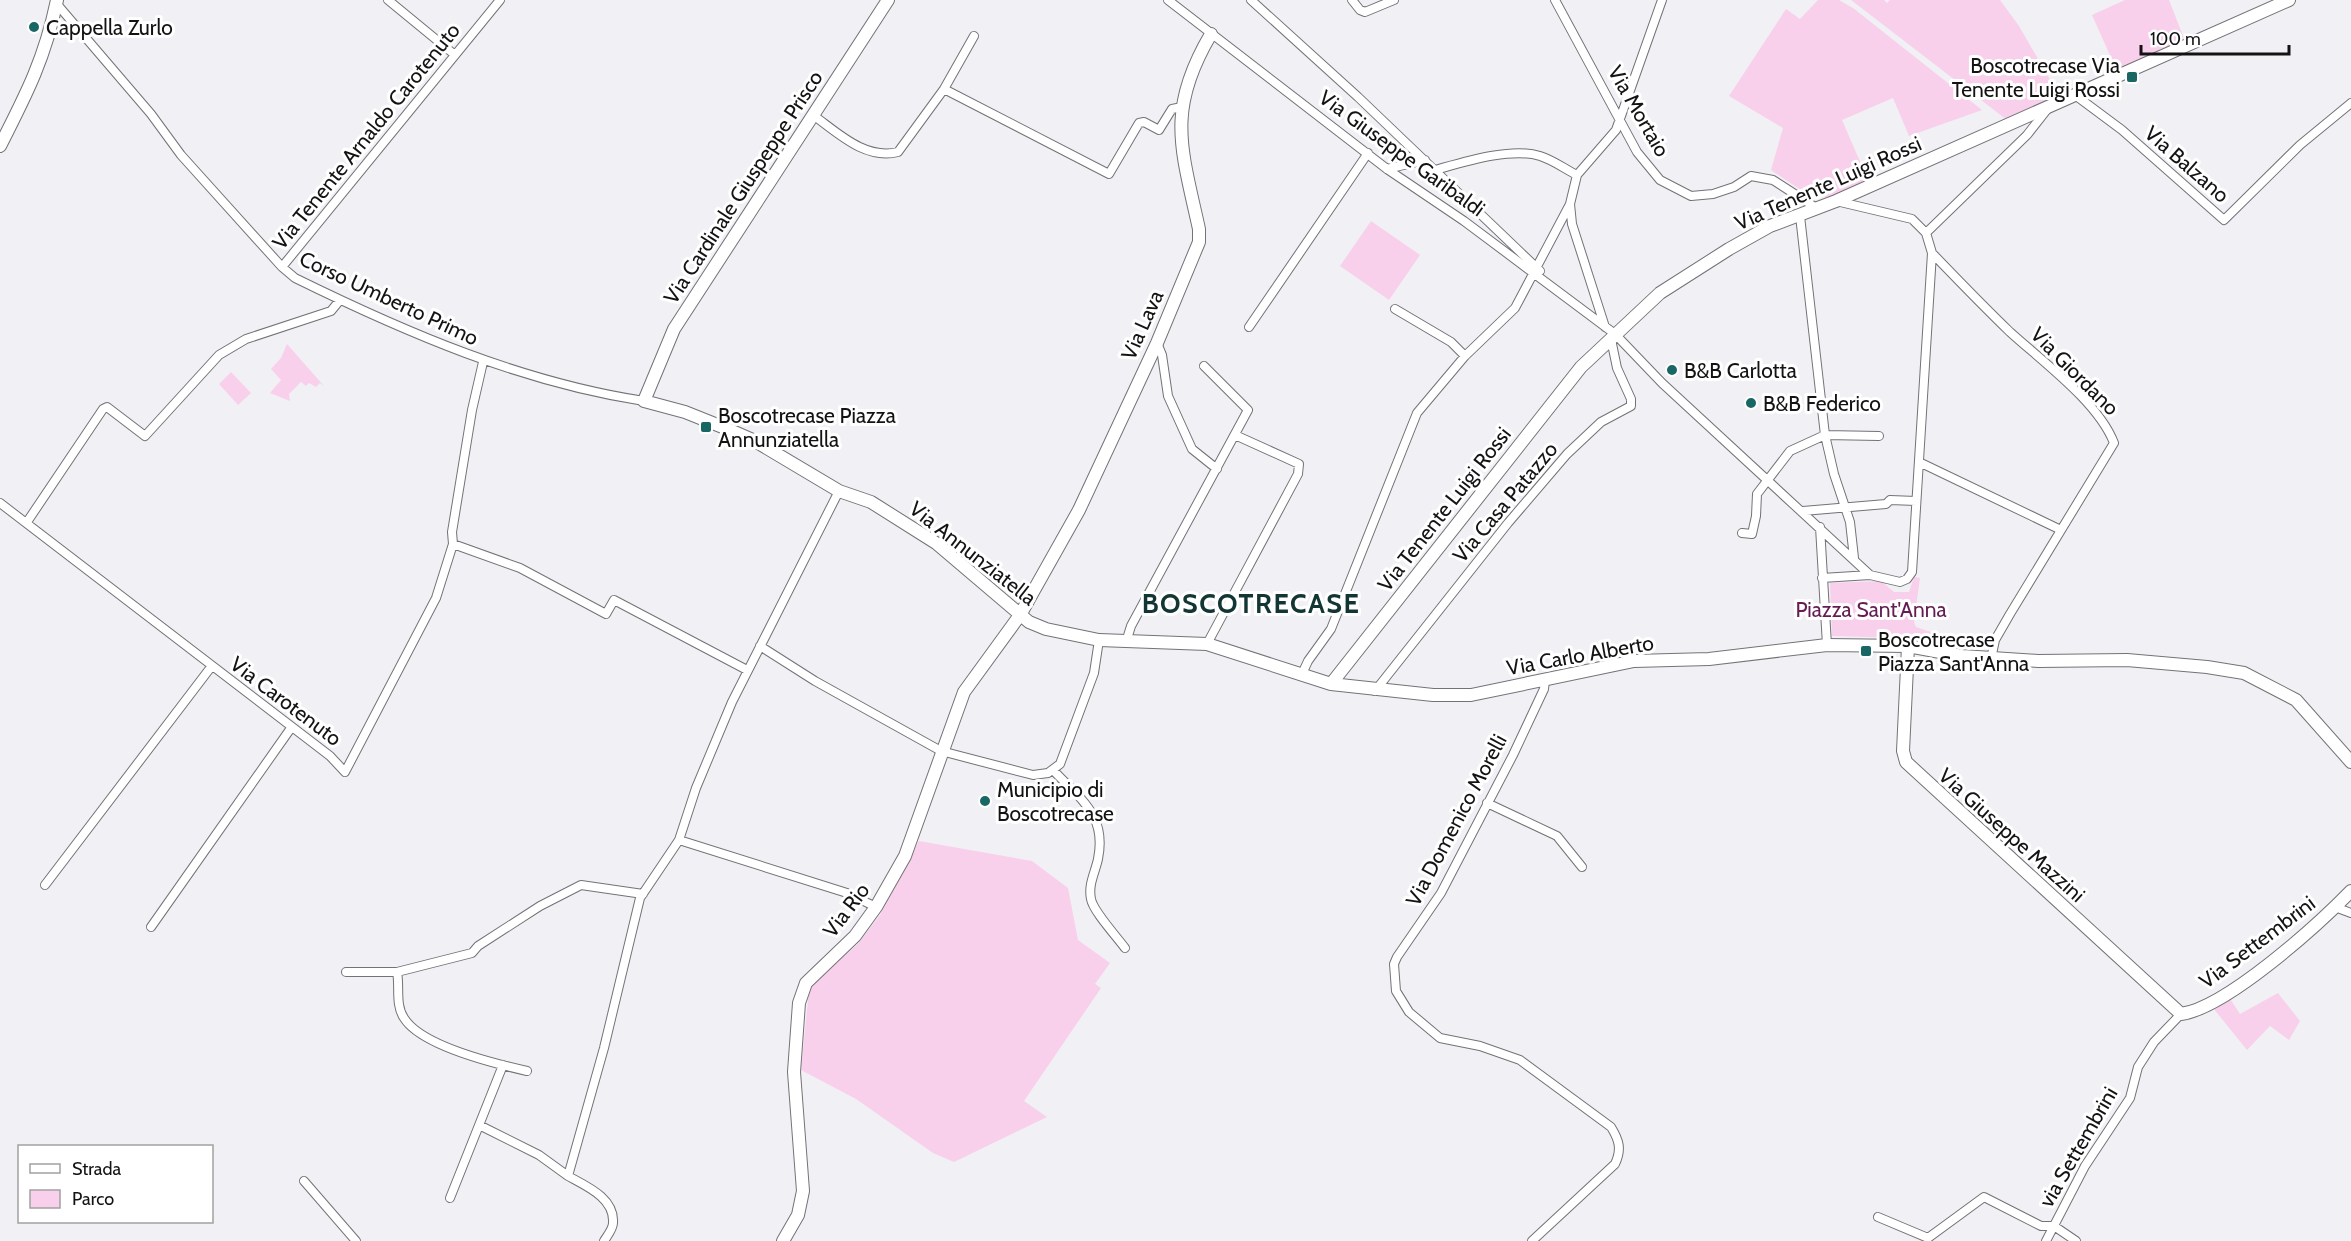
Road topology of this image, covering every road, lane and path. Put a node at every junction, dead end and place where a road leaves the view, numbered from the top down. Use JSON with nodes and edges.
{"nodes":[{"id":1,"x":388,"y":0,"type":"edge"},
{"id":2,"x":500,"y":0,"type":"edge"},
{"id":3,"x":888,"y":0,"type":"edge"},
{"id":4,"x":1168,"y":0,"type":"edge"},
{"id":5,"x":1251,"y":0,"type":"edge"},
{"id":6,"x":1352,"y":0,"type":"edge"},
{"id":7,"x":1394,"y":0,"type":"edge"},
{"id":8,"x":1555,"y":0,"type":"edge"},
{"id":9,"x":1662,"y":0,"type":"edge"},
{"id":10,"x":2289,"y":0,"type":"edge"},
{"id":11,"x":56,"y":2,"type":"edge"},
{"id":12,"x":1212,"y":33,"type":"junction"},
{"id":13,"x":974,"y":36,"type":"dead end"},
{"id":14,"x":455,"y":55,"type":"junction"},
{"id":15,"x":944,"y":88,"type":"junction"},
{"id":16,"x":2075,"y":95,"type":"junction"},
{"id":17,"x":2351,"y":103,"type":"edge"},
{"id":18,"x":1182,"y":107,"type":"junction"},
{"id":19,"x":2050,"y":107,"type":"junction"},
{"id":20,"x":813,"y":115,"type":"junction"},
{"id":21,"x":1620,"y":118,"type":"junction"},
{"id":22,"x":0,"y":146,"type":"edge"},
{"id":23,"x":1368,"y":153,"type":"junction"},
{"id":24,"x":1425,"y":160,"type":"junction"},
{"id":25,"x":1387,"y":169,"type":"junction"},
{"id":26,"x":1435,"y":170,"type":"junction"},
{"id":27,"x":1578,"y":175,"type":"junction"},
{"id":28,"x":1836,"y":201,"type":"junction"},
{"id":29,"x":1570,"y":204,"type":"junction"},
{"id":30,"x":1818,"y":209,"type":"junction"},
{"id":31,"x":1800,"y":216,"type":"junction"},
{"id":32,"x":1926,"y":233,"type":"junction"},
{"id":33,"x":1932,"y":253,"type":"junction"},
{"id":34,"x":282,"y":267,"type":"junction"},
{"id":35,"x":1536,"y":271,"type":"junction"},
{"id":36,"x":340,"y":300,"type":"junction"},
{"id":37,"x":1395,"y":309,"type":"dead end"},
{"id":38,"x":1249,"y":327,"type":"dead end"},
{"id":39,"x":1610,"y":334,"type":"junction"},
{"id":40,"x":1157,"y":343,"type":"junction"},
{"id":41,"x":1466,"y":356,"type":"junction"},
{"id":42,"x":483,"y":362,"type":"junction"},
{"id":43,"x":1204,"y":366,"type":"dead end"},
{"id":44,"x":644,"y":401,"type":"junction"},
{"id":45,"x":1235,"y":435,"type":"junction"},
{"id":46,"x":1825,"y":435,"type":"junction"},
{"id":47,"x":1879,"y":436,"type":"dead end"},
{"id":48,"x":1919,"y":462,"type":"junction"},
{"id":49,"x":1217,"y":469,"type":"junction"},
{"id":50,"x":1766,"y":479,"type":"junction"},
{"id":51,"x":839,"y":491,"type":"junction"},
{"id":52,"x":1916,"y":501,"type":"junction"},
{"id":53,"x":0,"y":503,"type":"edge"},
{"id":54,"x":1846,"y":507,"type":"junction"},
{"id":55,"x":1803,"y":511,"type":"junction"},
{"id":56,"x":27,"y":522,"type":"junction"},
{"id":57,"x":1820,"y":527,"type":"junction"},
{"id":58,"x":2061,"y":530,"type":"junction"},
{"id":59,"x":1742,"y":534,"type":"dead end"},
{"id":60,"x":453,"y":544,"type":"junction"},
{"id":61,"x":1854,"y":558,"type":"junction"},
{"id":62,"x":1870,"y":575,"type":"junction"},
{"id":63,"x":1822,"y":578,"type":"junction"},
{"id":64,"x":1020,"y":615,"type":"junction"},
{"id":65,"x":1127,"y":639,"type":"junction"},
{"id":66,"x":1099,"y":640,"type":"junction"},
{"id":67,"x":1206,"y":644,"type":"junction"},
{"id":68,"x":1827,"y":645,"type":"junction"},
{"id":69,"x":760,"y":646,"type":"junction"},
{"id":70,"x":1908,"y":646,"type":"junction"},
{"id":71,"x":1991,"y":658,"type":"junction"},
{"id":72,"x":211,"y":667,"type":"junction"},
{"id":73,"x":747,"y":670,"type":"junction"},
{"id":74,"x":1301,"y":676,"type":"junction"},
{"id":75,"x":1545,"y":680,"type":"junction"},
{"id":76,"x":1331,"y":684,"type":"junction"},
{"id":77,"x":1375,"y":691,"type":"junction"},
{"id":78,"x":291,"y":728,"type":"junction"},
{"id":79,"x":2331,"y":740,"type":"junction"},
{"id":80,"x":941,"y":751,"type":"junction"},
{"id":81,"x":2351,"y":762,"type":"edge"},
{"id":82,"x":1053,"y":770,"type":"junction"},
{"id":83,"x":2351,"y":770,"type":"edge"},
{"id":84,"x":1487,"y":803,"type":"junction"},
{"id":85,"x":679,"y":840,"type":"junction"},
{"id":86,"x":1582,"y":867,"type":"dead end"},
{"id":87,"x":45,"y":885,"type":"dead end"},
{"id":88,"x":2351,"y":891,"type":"edge"},
{"id":89,"x":643,"y":894,"type":"junction"},
{"id":90,"x":876,"y":907,"type":"junction"},
{"id":91,"x":2335,"y":907,"type":"junction"},
{"id":92,"x":2351,"y":914,"type":"edge"},
{"id":93,"x":151,"y":927,"type":"dead end"},
{"id":94,"x":1125,"y":948,"type":"dead end"},
{"id":95,"x":346,"y":972,"type":"dead end"},
{"id":96,"x":397,"y":972,"type":"junction"},
{"id":97,"x":2181,"y":1014,"type":"junction"},
{"id":98,"x":503,"y":1065,"type":"junction"},
{"id":99,"x":527,"y":1071,"type":"dead end"},
{"id":100,"x":481,"y":1126,"type":"junction"},
{"id":101,"x":568,"y":1176,"type":"junction"},
{"id":102,"x":304,"y":1181,"type":"dead end"},
{"id":103,"x":450,"y":1198,"type":"dead end"},
{"id":104,"x":1878,"y":1217,"type":"dead end"},
{"id":105,"x":2054,"y":1226,"type":"junction"},
{"id":106,"x":356,"y":1241,"type":"edge"},
{"id":107,"x":604,"y":1241,"type":"edge"},
{"id":108,"x":783,"y":1241,"type":"edge"},
{"id":109,"x":1532,"y":1241,"type":"edge"},
{"id":110,"x":2046,"y":1241,"type":"edge"},
{"id":111,"x":2076,"y":1241,"type":"edge"}],
"edges":[{"from":1,"to":14,"type":"street"},
{"from":2,"to":14,"type":"street","name":"Via Tenente Arnaldo Carotenuto"},
{"from":3,"to":20,"type":"street","name":"Via Cardinale Giuspeppe Prisco"},
{"from":4,"to":12,"type":"street","name":"Via Giuseppe Garibaldi"},
{"from":5,"to":24,"type":"street"},
{"from":6,"to":7,"type":"street"},
{"from":8,"to":21,"type":"street","name":"Via Mortaio"},
{"from":9,"to":21,"type":"street"},
{"from":10,"to":16,"type":"street","name":"Via Tenente Luigi Rossi"},
{"from":11,"to":22,"type":"street"},
{"from":11,"to":34,"type":"street","name":"Corso Umberto Primo"},
{"from":12,"to":18,"type":"street","name":"Via Lava"},
{"from":12,"to":23,"type":"street","name":"Via Giuseppe Garibaldi"},
{"from":13,"to":15,"type":"street"},
{"from":14,"to":34,"type":"street","name":"Via Tenente Arnaldo Carotenuto"},
{"from":15,"to":18,"type":"street"},
{"from":15,"to":20,"type":"street"},
{"from":16,"to":17,"type":"street","name":"Via Balzano"},
{"from":16,"to":19,"type":"street","name":"Via Tenente Luigi Rossi"},
{"from":18,"to":40,"type":"street","name":"Via Lava"},
{"from":19,"to":28,"type":"street","name":"Via Tenente Luigi Rossi"},
{"from":19,"to":32,"type":"street"},
{"from":20,"to":44,"type":"street","name":"Via Cardinale Giuspeppe Prisco"},
{"from":21,"to":27,"type":"street"},
{"from":21,"to":30,"type":"street","name":"Via Mortaio"},
{"from":23,"to":25,"type":"street","name":"Via Giuseppe Garibaldi"},
{"from":23,"to":38,"type":"street"},
{"from":24,"to":25,"type":"street"},
{"from":24,"to":26,"type":"street"},
{"from":25,"to":35,"type":"street","name":"Via Giuseppe Garibaldi"},
{"from":26,"to":27,"type":"street"},
{"from":26,"to":35,"type":"street"},
{"from":27,"to":29,"type":"street"},
{"from":28,"to":30,"type":"street","name":"Via Tenente Luigi Rossi"},
{"from":28,"to":32,"type":"street"},
{"from":29,"to":35,"type":"street"},
{"from":29,"to":39,"type":"street"},
{"from":30,"to":31,"type":"street","name":"Via Tenente Luigi Rossi"},
{"from":31,"to":39,"type":"street","name":"Via Tenente Luigi Rossi"},
{"from":31,"to":46,"type":"street"},
{"from":32,"to":33,"type":"street"},
{"from":33,"to":48,"type":"street"},
{"from":33,"to":58,"type":"street","name":"Via Giordano"},
{"from":34,"to":36,"type":"street","name":"Corso Umberto Primo"},
{"from":35,"to":39,"type":"street"},
{"from":35,"to":41,"type":"street"},
{"from":36,"to":42,"type":"street","name":"Corso Umberto Primo"},
{"from":36,"to":56,"type":"street"},
{"from":37,"to":41,"type":"street"},
{"from":39,"to":50,"type":"street"},
{"from":39,"to":76,"type":"street","name":"Via Tenente Luigi Rossi"},
{"from":39,"to":77,"type":"street","name":"Via Casa Patazzo"},
{"from":40,"to":49,"type":"street"},
{"from":40,"to":64,"type":"street","name":"Via Lava"},
{"from":41,"to":74,"type":"street"},
{"from":42,"to":44,"type":"street","name":"Corso Umberto Primo"},
{"from":42,"to":60,"type":"street","name":"Via Carotenuto"},
{"from":43,"to":45,"type":"street"},
{"from":44,"to":51,"type":"street","name":"Via Annunziatella"},
{"from":45,"to":49,"type":"street"},
{"from":45,"to":67,"type":"street"},
{"from":46,"to":47,"type":"street"},
{"from":46,"to":50,"type":"street"},
{"from":46,"to":54,"type":"street"},
{"from":48,"to":52,"type":"street"},
{"from":48,"to":58,"type":"street"},
{"from":49,"to":65,"type":"street"},
{"from":50,"to":55,"type":"street"},
{"from":50,"to":59,"type":"street"},
{"from":51,"to":64,"type":"street","name":"Via Annunziatella"},
{"from":51,"to":69,"type":"street"},
{"from":52,"to":54,"type":"street"},
{"from":52,"to":62,"type":"street"},
{"from":53,"to":56,"type":"street","name":"Via Carotenuto"},
{"from":54,"to":55,"type":"street"},
{"from":54,"to":61,"type":"street"},
{"from":55,"to":57,"type":"street"},
{"from":56,"to":72,"type":"street","name":"Via Carotenuto"},
{"from":57,"to":61,"type":"street"},
{"from":57,"to":63,"type":"street"},
{"from":58,"to":71,"type":"street","name":"Via Giordano"},
{"from":60,"to":73,"type":"street"},
{"from":60,"to":78,"type":"street","name":"Via Carotenuto"},
{"from":61,"to":62,"type":"street"},
{"from":62,"to":63,"type":"street"},
{"from":63,"to":68,"type":"street"},
{"from":64,"to":66,"type":"street","name":"Via Annunziatella"},
{"from":64,"to":80,"type":"street","name":"Via Rio"},
{"from":65,"to":66,"type":"street","name":"Via Annunziatella"},
{"from":65,"to":67,"type":"street","name":"Via Annunziatella"},
{"from":66,"to":82,"type":"street"},
{"from":67,"to":74,"type":"street","name":"Via Annunziatella"},
{"from":68,"to":70,"type":"street","name":"Via Carlo Alberto"},
{"from":68,"to":75,"type":"street","name":"Via Carlo Alberto"},
{"from":69,"to":73,"type":"street"},
{"from":69,"to":80,"type":"street"},
{"from":70,"to":71,"type":"street","name":"Via Carlo Alberto"},
{"from":70,"to":97,"type":"street","name":"Via Giuseppe Mazzini"},
{"from":71,"to":79,"type":"street","name":"Via Carlo Alberto"},
{"from":72,"to":78,"type":"street","name":"Via Carotenuto"},
{"from":72,"to":87,"type":"street"},
{"from":73,"to":85,"type":"street"},
{"from":74,"to":76,"type":"street","name":"Via Annunziatella"},
{"from":75,"to":77,"type":"street","name":"Via Carlo Alberto"},
{"from":75,"to":84,"type":"street","name":"Via Domenico Morelli"},
{"from":76,"to":77,"type":"street","name":"Via Carlo Alberto"},
{"from":78,"to":93,"type":"street"},
{"from":79,"to":81,"type":"street","name":"Via Carlo Alberto"},
{"from":79,"to":83,"type":"street"},
{"from":80,"to":82,"type":"street"},
{"from":80,"to":90,"type":"street","name":"Via Rio"},
{"from":82,"to":94,"type":"street"},
{"from":84,"to":86,"type":"street"},
{"from":84,"to":109,"type":"street","name":"Via Domenico Morelli"},
{"from":85,"to":89,"type":"street"},
{"from":85,"to":90,"type":"street"},
{"from":88,"to":91,"type":"street","name":"Via Settembrini"},
{"from":89,"to":96,"type":"street"},
{"from":89,"to":101,"type":"street"},
{"from":90,"to":108,"type":"street","name":"Via Rio"},
{"from":91,"to":92,"type":"street"},
{"from":91,"to":97,"type":"street","name":"Via Settembrini"},
{"from":95,"to":96,"type":"street"},
{"from":96,"to":98,"type":"street"},
{"from":97,"to":105,"type":"street","name":"via Settembrini"},
{"from":98,"to":99,"type":"street"},
{"from":98,"to":100,"type":"street"},
{"from":100,"to":101,"type":"street"},
{"from":100,"to":103,"type":"street"},
{"from":101,"to":107,"type":"street"},
{"from":102,"to":106,"type":"street"},
{"from":104,"to":105,"type":"street"},
{"from":105,"to":110,"type":"street","name":"via Settembrini"},
{"from":105,"to":111,"type":"street"}]}
